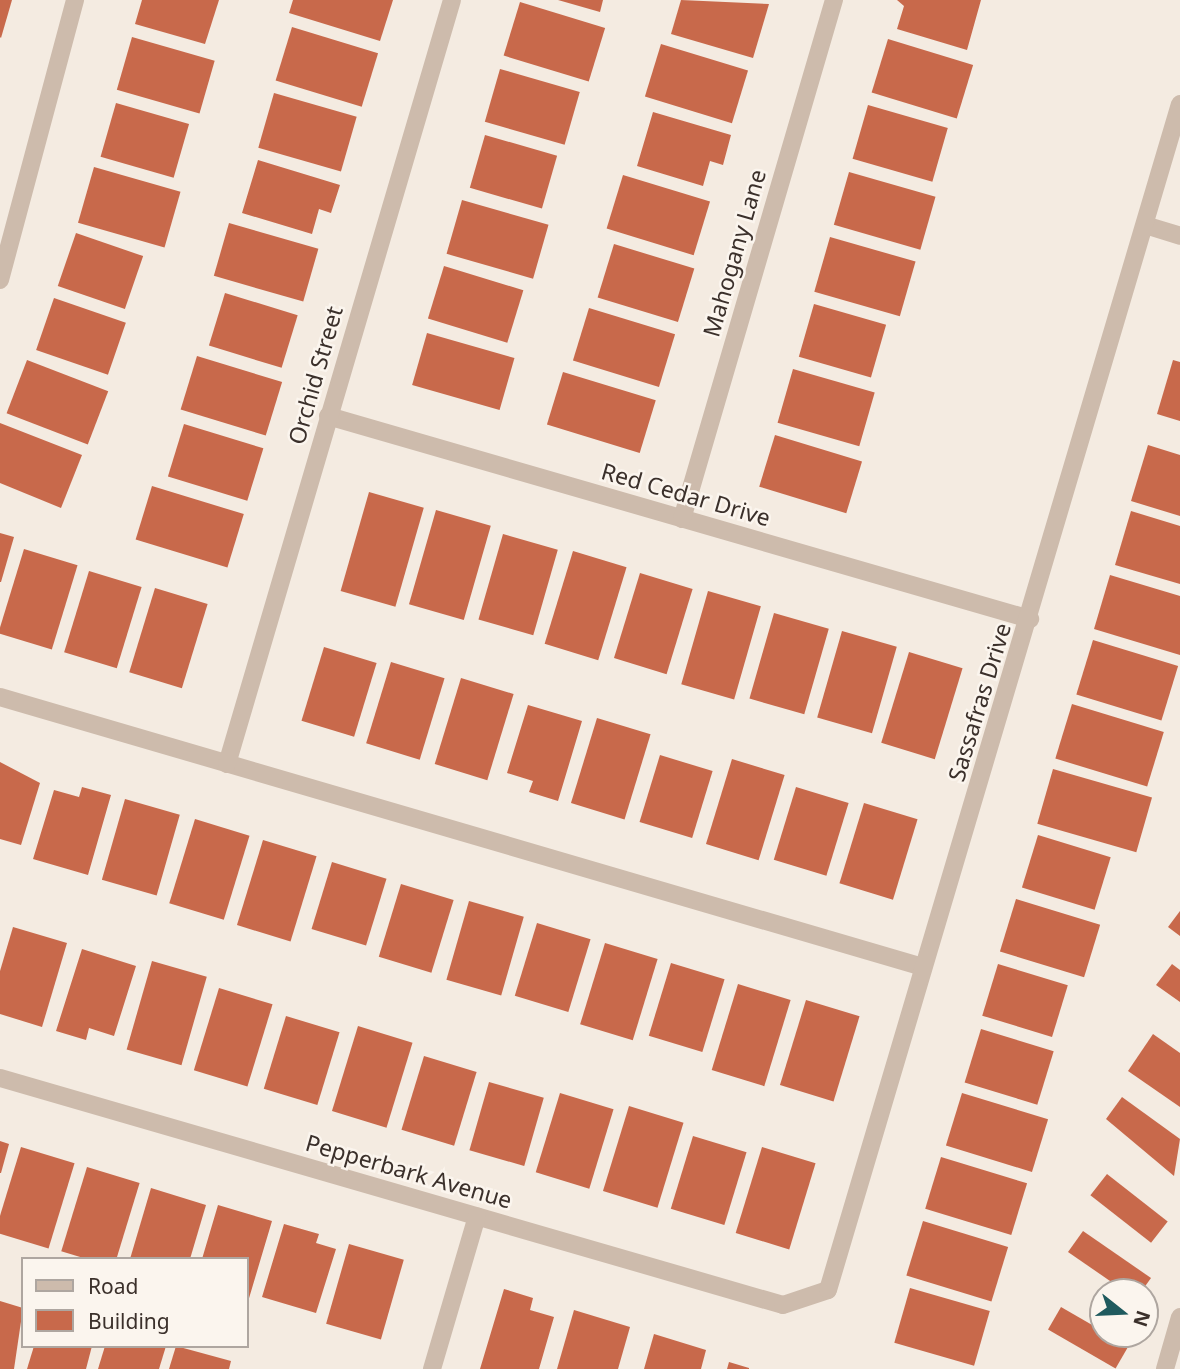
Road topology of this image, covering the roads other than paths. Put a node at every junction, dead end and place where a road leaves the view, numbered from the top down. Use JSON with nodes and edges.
{"nodes":[{"id":1,"x":75,"y":0,"type":"edge"},
{"id":2,"x":452,"y":0,"type":"edge"},
{"id":3,"x":834,"y":0,"type":"edge"},
{"id":4,"x":1180,"y":104,"type":"edge"},
{"id":5,"x":1144,"y":225,"type":"junction"},
{"id":6,"x":1180,"y":236,"type":"edge"},
{"id":7,"x":0,"y":280,"type":"edge"},
{"id":8,"x":328,"y":416,"type":"junction"},
{"id":9,"x":682,"y":519,"type":"junction"},
{"id":10,"x":1030,"y":619,"type":"junction"},
{"id":11,"x":0,"y":697,"type":"edge"},
{"id":12,"x":227,"y":764,"type":"junction"},
{"id":13,"x":923,"y":967,"type":"junction"},
{"id":14,"x":0,"y":1078,"type":"edge"},
{"id":15,"x":477,"y":1216,"type":"junction"},
{"id":16,"x":804,"y":1302,"type":"joint"},
{"id":17,"x":1180,"y":1317,"type":"edge"},
{"id":18,"x":432,"y":1369,"type":"edge"},
{"id":19,"x":1165,"y":1369,"type":"edge"}],
"edges":[{"from":1,"to":7,"type":"street"},
{"from":2,"to":8,"type":"street","name":"Orchid Street"},
{"from":3,"to":9,"type":"street","name":"Mahogany Lane"},
{"from":4,"to":5,"type":"street","name":"Sassafras Drive"},
{"from":5,"to":6,"type":"street"},
{"from":5,"to":10,"type":"street","name":"Sassafras Drive"},
{"from":8,"to":9,"type":"street","name":"Red Cedar Drive"},
{"from":8,"to":12,"type":"street","name":"Orchid Street"},
{"from":9,"to":10,"type":"street","name":"Red Cedar Drive"},
{"from":10,"to":13,"type":"street","name":"Sassafras Drive"},
{"from":11,"to":12,"type":"street"},
{"from":12,"to":13,"type":"street"},
{"from":13,"to":16,"type":"street","name":"Sassafras Drive"},
{"from":14,"to":15,"type":"street","name":"Pepperbark Avenue"},
{"from":15,"to":16,"type":"street","name":"Pepperbark Avenue"},
{"from":15,"to":18,"type":"street"},
{"from":17,"to":19,"type":"street"}]}
